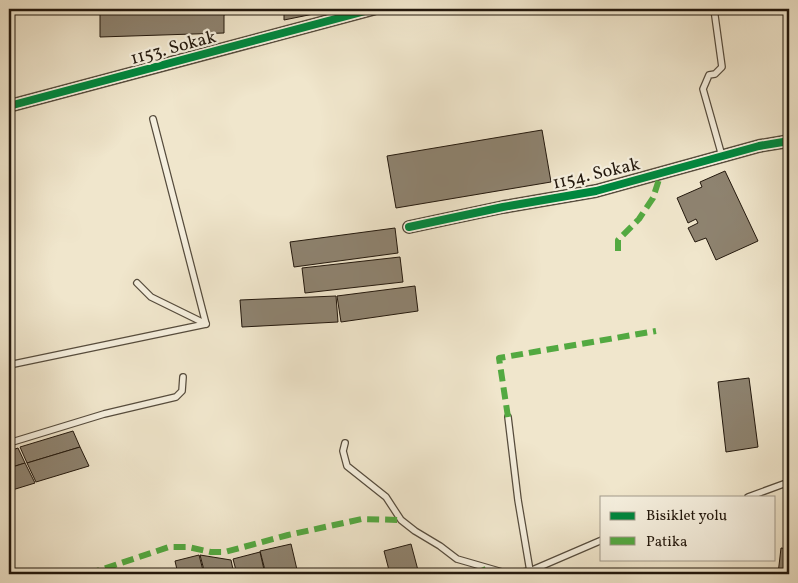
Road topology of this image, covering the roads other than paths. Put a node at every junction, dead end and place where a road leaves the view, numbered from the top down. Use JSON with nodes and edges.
{"nodes":[{"id":1,"x":373,"y":9,"type":"edge"},
{"id":2,"x":714,"y":9,"type":"edge"},
{"id":3,"x":358,"y":11,"type":"edge"},
{"id":4,"x":9,"y":106,"type":"edge"},
{"id":5,"x":153,"y":119,"type":"dead end"},
{"id":6,"x":789,"y":141,"type":"edge"},
{"id":7,"x":722,"y":156,"type":"junction"},
{"id":8,"x":409,"y":227,"type":"dead end"},
{"id":9,"x":137,"y":283,"type":"dead end"},
{"id":10,"x":206,"y":324,"type":"junction"},
{"id":11,"x":9,"y":365,"type":"edge"},
{"id":12,"x":183,"y":377,"type":"dead end"},
{"id":13,"x":508,"y":417,"type":"dead end"},
{"id":14,"x":9,"y":443,"type":"edge"},
{"id":15,"x":345,"y":443,"type":"dead end"},
{"id":16,"x":789,"y":482,"type":"edge"},
{"id":17,"x":751,"y":496,"type":"edge"},
{"id":18,"x":600,"y":541,"type":"edge"},
{"id":19,"x":530,"y":571,"type":"junction"},
{"id":20,"x":510,"y":574,"type":"edge"}],
"edges":[{"from":1,"to":3,"type":"street","name":"1153. Sokak"},
{"from":2,"to":7,"type":"lane"},
{"from":3,"to":4,"type":"street","name":"1153. Sokak"},
{"from":5,"to":10,"type":"lane"},
{"from":6,"to":7,"type":"street","name":"1154. Sokak"},
{"from":7,"to":8,"type":"street","name":"1154. Sokak"},
{"from":9,"to":10,"type":"lane"},
{"from":10,"to":11,"type":"lane"},
{"from":12,"to":14,"type":"lane"},
{"from":13,"to":19,"type":"lane"},
{"from":15,"to":20,"type":"lane"},
{"from":16,"to":17,"type":"lane"},
{"from":18,"to":19,"type":"lane"},
{"from":19,"to":20,"type":"lane"}]}
